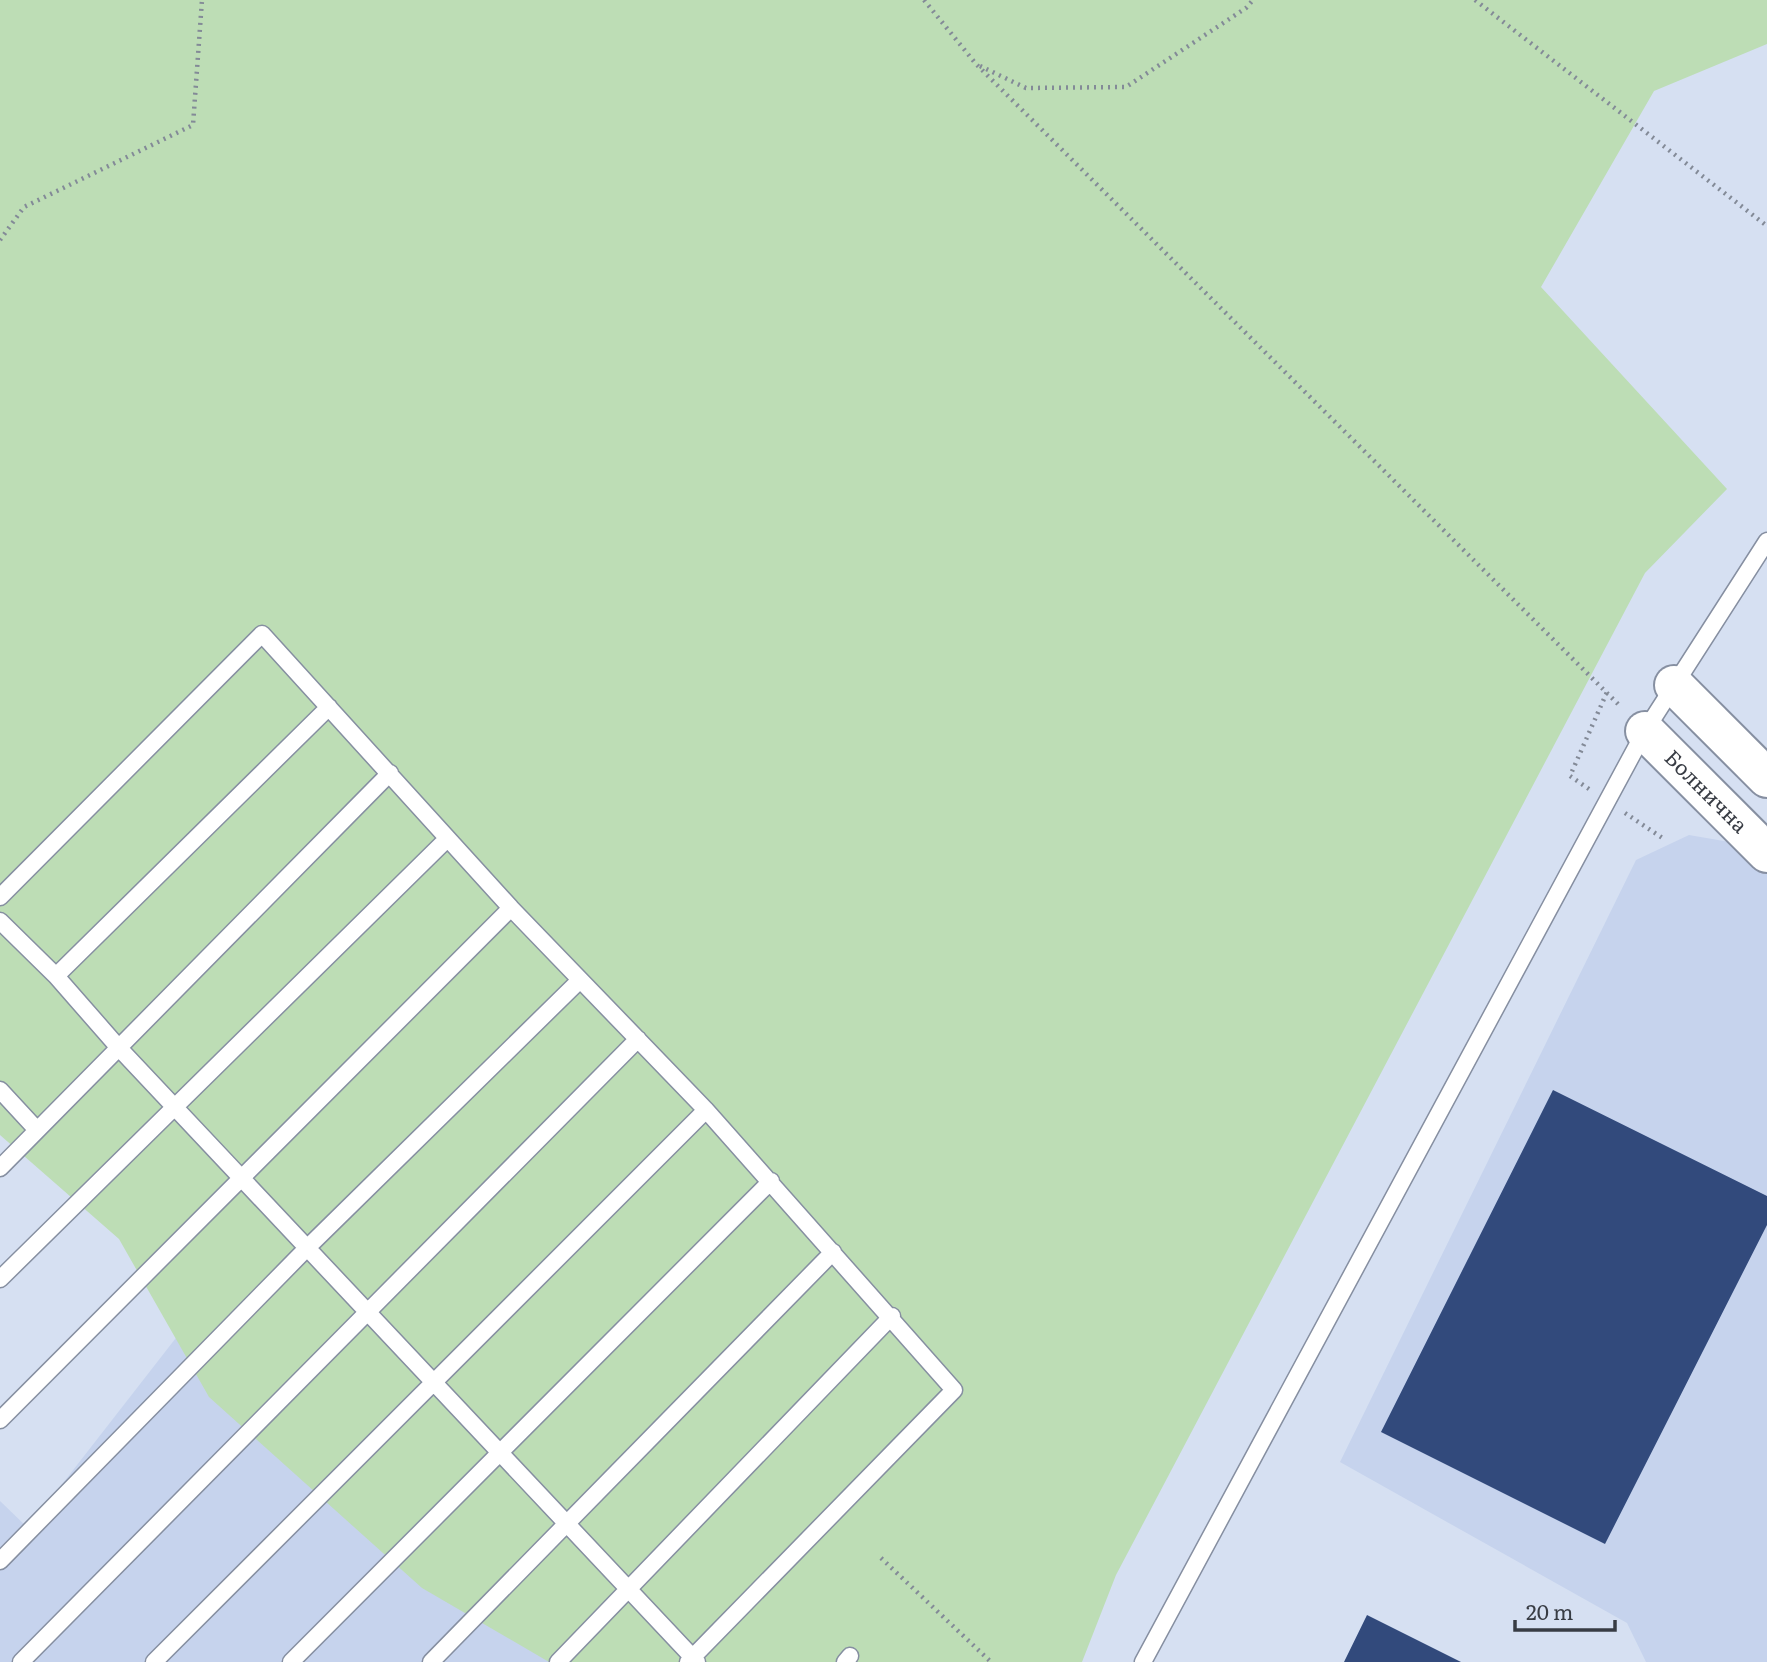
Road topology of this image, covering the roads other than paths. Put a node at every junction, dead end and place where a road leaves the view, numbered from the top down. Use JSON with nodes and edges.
{"nodes":[{"id":1,"x":1767,"y":541,"type":"edge"},
{"id":2,"x":1674,"y":685,"type":"junction"},
{"id":3,"x":329,"y":707,"type":"junction"},
{"id":4,"x":1645,"y":731,"type":"junction"},
{"id":5,"x":390,"y":772,"type":"junction"},
{"id":6,"x":1767,"y":778,"type":"edge"},
{"id":7,"x":447,"y":839,"type":"junction"},
{"id":8,"x":1767,"y":853,"type":"edge"},
{"id":9,"x":0,"y":897,"type":"edge"},
{"id":10,"x":511,"y":908,"type":"junction"},
{"id":11,"x":0,"y":921,"type":"edge"},
{"id":12,"x":56,"y":976,"type":"junction"},
{"id":13,"x":580,"y":980,"type":"junction"},
{"id":14,"x":638,"y":1039,"type":"junction"},
{"id":15,"x":119,"y":1048,"type":"junction"},
{"id":16,"x":0,"y":1090,"type":"edge"},
{"id":17,"x":173,"y":1105,"type":"junction"},
{"id":18,"x":706,"y":1110,"type":"junction"},
{"id":19,"x":37,"y":1130,"type":"junction"},
{"id":20,"x":0,"y":1168,"type":"edge"},
{"id":21,"x":242,"y":1180,"type":"junction"},
{"id":22,"x":771,"y":1181,"type":"junction"},
{"id":23,"x":307,"y":1248,"type":"junction"},
{"id":24,"x":833,"y":1252,"type":"junction"},
{"id":25,"x":0,"y":1279,"type":"edge"},
{"id":26,"x":367,"y":1312,"type":"junction"},
{"id":27,"x":892,"y":1317,"type":"junction"},
{"id":28,"x":432,"y":1381,"type":"junction"},
{"id":29,"x":0,"y":1420,"type":"edge"},
{"id":30,"x":500,"y":1454,"type":"junction"},
{"id":31,"x":566,"y":1526,"type":"junction"},
{"id":32,"x":0,"y":1561,"type":"edge"},
{"id":33,"x":629,"y":1590,"type":"junction"},
{"id":34,"x":692,"y":1660,"type":"edge"},
{"id":35,"x":21,"y":1662,"type":"edge"},
{"id":36,"x":154,"y":1662,"type":"edge"},
{"id":37,"x":291,"y":1662,"type":"edge"},
{"id":38,"x":431,"y":1662,"type":"edge"},
{"id":39,"x":558,"y":1662,"type":"edge"},
{"id":40,"x":1143,"y":1662,"type":"edge"}],
"edges":[{"from":1,"to":2,"type":"lane"},
{"from":2,"to":4,"type":"lane"},
{"from":2,"to":6,"type":"street"},
{"from":3,"to":5,"type":"lane"},
{"from":3,"to":9,"type":"lane"},
{"from":3,"to":12,"type":"lane"},
{"from":4,"to":8,"type":"street","name":"Болнична"},
{"from":4,"to":40,"type":"lane"},
{"from":5,"to":7,"type":"lane"},
{"from":5,"to":15,"type":"lane"},
{"from":7,"to":10,"type":"lane"},
{"from":7,"to":17,"type":"lane"},
{"from":10,"to":13,"type":"lane"},
{"from":10,"to":21,"type":"lane"},
{"from":11,"to":12,"type":"lane"},
{"from":12,"to":15,"type":"lane"},
{"from":13,"to":14,"type":"lane"},
{"from":13,"to":23,"type":"lane"},
{"from":14,"to":18,"type":"lane"},
{"from":14,"to":26,"type":"lane"},
{"from":15,"to":17,"type":"lane"},
{"from":15,"to":19,"type":"lane"},
{"from":16,"to":19,"type":"lane"},
{"from":17,"to":21,"type":"lane"},
{"from":17,"to":25,"type":"lane"},
{"from":18,"to":22,"type":"lane"},
{"from":18,"to":28,"type":"lane"},
{"from":19,"to":20,"type":"lane"},
{"from":21,"to":23,"type":"lane"},
{"from":21,"to":29,"type":"lane"},
{"from":22,"to":24,"type":"lane"},
{"from":22,"to":30,"type":"lane"},
{"from":23,"to":26,"type":"lane"},
{"from":23,"to":32,"type":"lane"},
{"from":24,"to":27,"type":"lane"},
{"from":24,"to":31,"type":"lane"},
{"from":26,"to":28,"type":"lane"},
{"from":26,"to":35,"type":"lane"},
{"from":27,"to":33,"type":"lane"},
{"from":27,"to":34,"type":"lane"},
{"from":28,"to":30,"type":"lane"},
{"from":28,"to":36,"type":"lane"},
{"from":30,"to":31,"type":"lane"},
{"from":30,"to":37,"type":"lane"},
{"from":31,"to":33,"type":"lane"},
{"from":31,"to":38,"type":"lane"},
{"from":33,"to":34,"type":"lane"},
{"from":33,"to":39,"type":"lane"}]}
